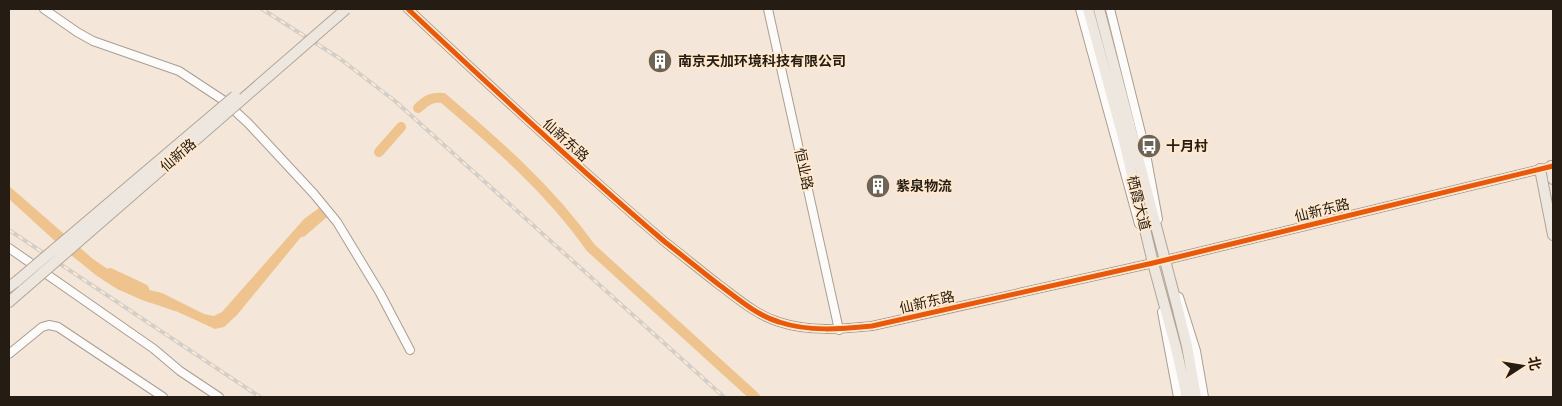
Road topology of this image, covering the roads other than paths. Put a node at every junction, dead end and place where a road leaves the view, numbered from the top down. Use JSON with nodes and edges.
{"nodes":[{"id":1,"x":44,"y":9,"type":"edge"},
{"id":2,"x":336,"y":9,"type":"edge"},
{"id":3,"x":346,"y":9,"type":"edge"},
{"id":4,"x":408,"y":9,"type":"edge"},
{"id":5,"x":768,"y":9,"type":"edge"},
{"id":6,"x":1080,"y":9,"type":"edge"},
{"id":7,"x":1088,"y":9,"type":"edge"},
{"id":8,"x":1099,"y":9,"type":"edge"},
{"id":9,"x":1110,"y":9,"type":"edge"},
{"id":10,"x":1548,"y":167,"type":"edge"},
{"id":11,"x":1553,"y":179,"type":"edge"},
{"id":12,"x":1553,"y":235,"type":"edge"},
{"id":13,"x":9,"y":248,"type":"edge"},
{"id":14,"x":1165,"y":260,"type":"junction"},
{"id":15,"x":1153,"y":263,"type":"junction"},
{"id":16,"x":17,"y":286,"type":"edge"},
{"id":17,"x":9,"y":302,"type":"edge"},
{"id":18,"x":839,"y":330,"type":"junction"},
{"id":19,"x":410,"y":350,"type":"dead end"},
{"id":20,"x":9,"y":354,"type":"edge"},
{"id":21,"x":163,"y":397,"type":"edge"},
{"id":22,"x":219,"y":397,"type":"edge"},
{"id":23,"x":1178,"y":397,"type":"edge"},
{"id":24,"x":1187,"y":397,"type":"edge"},
{"id":25,"x":1196,"y":397,"type":"edge"},
{"id":26,"x":1204,"y":397,"type":"edge"}],
"edges":[{"from":1,"to":19,"type":"street"},
{"from":2,"to":16,"type":"main road","name":"仙新路","bridge":true},
{"from":3,"to":16,"type":"main road","name":"仙新路","bridge":true},
{"from":4,"to":18,"type":"street","name":"仙新东路"},
{"from":5,"to":18,"type":"street","name":"恒业路"},
{"from":6,"to":15,"type":"street"},
{"from":7,"to":15,"type":"main road","name":"栖霞大道"},
{"from":8,"to":14,"type":"main road","name":"栖霞大道"},
{"from":9,"to":14,"type":"street"},
{"from":10,"to":11,"type":"main road"},
{"from":10,"to":12,"type":"main road"},
{"from":10,"to":14,"type":"street","name":"仙新东路"},
{"from":13,"to":22,"type":"street"},
{"from":14,"to":15,"type":"street","name":"仙新东路"},
{"from":14,"to":25,"type":"main road","name":"栖霞大道"},
{"from":14,"to":26,"type":"street"},
{"from":15,"to":18,"type":"street","name":"仙新东路"},
{"from":15,"to":23,"type":"street"},
{"from":15,"to":24,"type":"main road","name":"栖霞大道"},
{"from":16,"to":17,"type":"main road","name":"仙新路"},
{"from":20,"to":21,"type":"street"}]}
